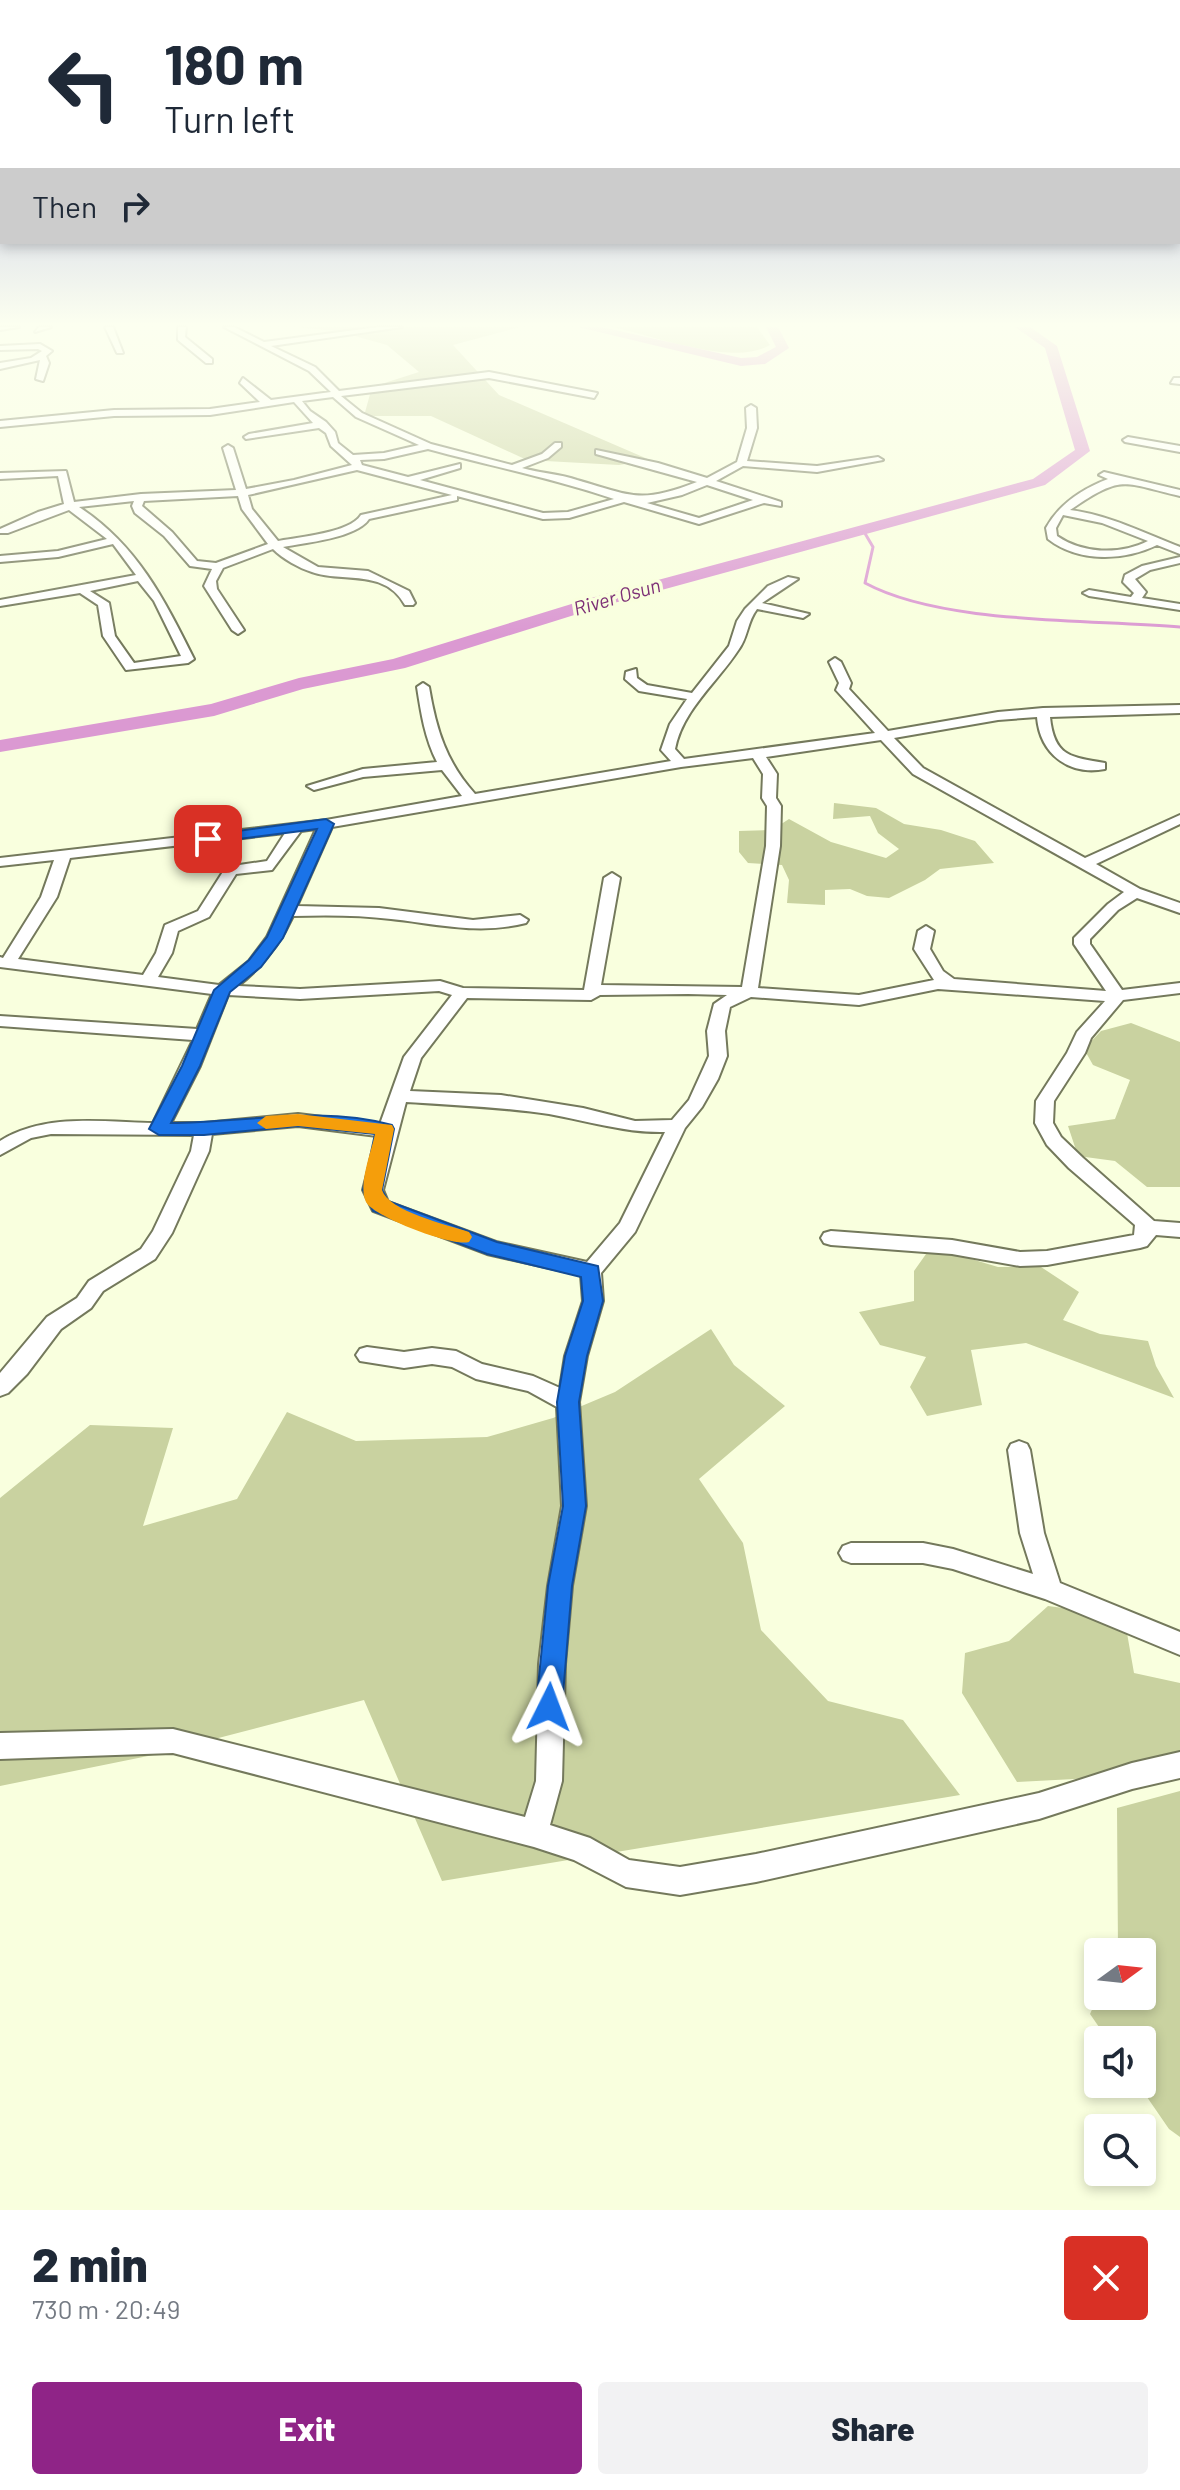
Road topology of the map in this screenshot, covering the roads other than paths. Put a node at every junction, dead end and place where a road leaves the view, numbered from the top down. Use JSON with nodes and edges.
{"nodes":[{"id":1,"x":288,"y":430,"type":"edge"},
{"id":2,"x":326,"y":430,"type":"edge"},
{"id":3,"x":393,"y":430,"type":"edge"},
{"id":4,"x":751,"y":430,"type":"edge"},
{"id":5,"x":249,"y":437,"type":"dead end"},
{"id":6,"x":1128,"y":440,"type":"dead end"},
{"id":7,"x":558,"y":445,"type":"dead end"},
{"id":8,"x":428,"y":446,"type":"junction"},
{"id":9,"x":228,"y":448,"type":"dead end"},
{"id":10,"x":1180,"y":449,"type":"edge"},
{"id":11,"x":599,"y":452,"type":"dead end"},
{"id":12,"x":878,"y":460,"type":"dead end"},
{"id":13,"x":354,"y":463,"type":"junction"},
{"id":14,"x":741,"y":463,"type":"junction"},
{"id":15,"x":457,"y":466,"type":"dead end"},
{"id":16,"x":511,"y":469,"type":"junction"},
{"id":17,"x":1104,"y":475,"type":"dead end"},
{"id":18,"x":0,"y":476,"type":"edge"},
{"id":19,"x":1119,"y":478,"type":"junction"},
{"id":20,"x":407,"y":481,"type":"junction"},
{"id":21,"x":707,"y":482,"type":"junction"},
{"id":22,"x":244,"y":491,"type":"junction"},
{"id":23,"x":1180,"y":493,"type":"edge"},
{"id":24,"x":467,"y":496,"type":"junction"},
{"id":25,"x":141,"y":497,"type":"junction"},
{"id":26,"x":624,"y":499,"type":"junction"},
{"id":27,"x":763,"y":500,"type":"junction"},
{"id":28,"x":68,"y":501,"type":"junction"},
{"id":29,"x":777,"y":504,"type":"dead end"},
{"id":30,"x":1060,"y":512,"type":"junction"},
{"id":31,"x":4,"y":531,"type":"dead end"},
{"id":32,"x":112,"y":541,"type":"junction"},
{"id":33,"x":1155,"y":542,"type":"junction"},
{"id":34,"x":275,"y":545,"type":"junction"},
{"id":35,"x":1180,"y":551,"type":"edge"},
{"id":36,"x":0,"y":559,"type":"edge"},
{"id":37,"x":1180,"y":560,"type":"edge"},
{"id":38,"x":217,"y":566,"type":"junction"},
{"id":39,"x":142,"y":579,"type":"junction"},
{"id":40,"x":792,"y":579,"type":"dead end"},
{"id":41,"x":83,"y":589,"type":"junction"},
{"id":42,"x":1089,"y":593,"type":"dead end"},
{"id":43,"x":1134,"y":600,"type":"junction"},
{"id":44,"x":0,"y":603,"type":"edge"},
{"id":45,"x":409,"y":603,"type":"dead end"},
{"id":46,"x":757,"y":606,"type":"junction"},
{"id":47,"x":1180,"y":607,"type":"edge"},
{"id":48,"x":803,"y":614,"type":"dead end"},
{"id":49,"x":238,"y":630,"type":"dead end"},
{"id":50,"x":835,"y":662,"type":"dead end"},
{"id":51,"x":632,"y":672,"type":"dead end"},
{"id":52,"x":423,"y":687,"type":"dead end"},
{"id":53,"x":696,"y":697,"type":"junction"},
{"id":54,"x":1180,"y":709,"type":"edge"},
{"id":55,"x":1043,"y":712,"type":"junction"},
{"id":56,"x":886,"y":734,"type":"junction"},
{"id":57,"x":757,"y":754,"type":"junction"},
{"id":58,"x":681,"y":763,"type":"junction"},
{"id":59,"x":442,"y":766,"type":"junction"},
{"id":60,"x":1100,"y":766,"type":"dead end"},
{"id":61,"x":314,"y":786,"type":"dead end"},
{"id":62,"x":471,"y":798,"type":"junction"},
{"id":63,"x":1180,"y":819,"type":"edge"},
{"id":64,"x":326,"y":824,"type":"junction"},
{"id":65,"x":296,"y":828,"type":"junction"},
{"id":66,"x":64,"y":855,"type":"junction"},
{"id":67,"x":0,"y":862,"type":"edge"},
{"id":68,"x":1084,"y":864,"type":"junction"},
{"id":69,"x":612,"y":878,"type":"dead end"},
{"id":70,"x":1135,"y":892,"type":"junction"},
{"id":71,"x":1180,"y":908,"type":"edge"},
{"id":72,"x":287,"y":911,"type":"junction"},
{"id":73,"x":520,"y":920,"type":"dead end"},
{"id":74,"x":926,"y":931,"type":"dead end"},
{"id":75,"x":4,"y":963,"type":"edge"},
{"id":76,"x":148,"y":981,"type":"junction"},
{"id":77,"x":948,"y":983,"type":"junction"},
{"id":78,"x":1180,"y":988,"type":"edge"},
{"id":79,"x":222,"y":990,"type":"junction"},
{"id":80,"x":749,"y":992,"type":"junction"},
{"id":81,"x":462,"y":993,"type":"junction"},
{"id":82,"x":591,"y":995,"type":"junction"},
{"id":83,"x":1118,"y":996,"type":"junction"},
{"id":84,"x":0,"y":1021,"type":"edge"},
{"id":85,"x":202,"y":1035,"type":"junction"},
{"id":86,"x":401,"y":1096,"type":"junction"},
{"id":87,"x":677,"y":1126,"type":"junction"},
{"id":88,"x":159,"y":1129,"type":"junction"},
{"id":89,"x":204,"y":1129,"type":"junction"},
{"id":90,"x":387,"y":1131,"type":"junction"},
{"id":91,"x":0,"y":1149,"type":"edge"},
{"id":92,"x":1148,"y":1228,"type":"junction"},
{"id":93,"x":1180,"y":1230,"type":"edge"},
{"id":94,"x":831,"y":1238,"type":"dead end"},
{"id":95,"x":591,"y":1271,"type":"junction"},
{"id":96,"x":367,"y":1355,"type":"dead end"},
{"id":97,"x":0,"y":1387,"type":"edge"},
{"id":98,"x":568,"y":1402,"type":"junction"},
{"id":99,"x":1019,"y":1450,"type":"dead end"},
{"id":100,"x":851,"y":1553,"type":"dead end"},
{"id":101,"x":1050,"y":1590,"type":"junction"},
{"id":102,"x":1180,"y":1644,"type":"edge"},
{"id":103,"x":0,"y":1746,"type":"edge"},
{"id":104,"x":1180,"y":1765,"type":"edge"},
{"id":105,"x":534,"y":1833,"type":"junction"}],
"edges":[{"from":1,"to":5,"type":"street"},
{"from":2,"to":13,"type":"street"},
{"from":3,"to":8,"type":"street"},
{"from":4,"to":14,"type":"street"},
{"from":6,"to":10,"type":"street"},
{"from":7,"to":16,"type":"street"},
{"from":8,"to":13,"type":"street"},
{"from":8,"to":16,"type":"street"},
{"from":9,"to":22,"type":"street"},
{"from":11,"to":21,"type":"street"},
{"from":12,"to":14,"type":"street"},
{"from":13,"to":20,"type":"street"},
{"from":13,"to":22,"type":"street"},
{"from":14,"to":21,"type":"street"},
{"from":15,"to":20,"type":"street"},
{"from":16,"to":26,"type":"street"},
{"from":17,"to":19,"type":"street"},
{"from":18,"to":28,"type":"street"},
{"from":19,"to":23,"type":"street"},
{"from":19,"to":30,"type":"street"},
{"from":20,"to":24,"type":"street"},
{"from":21,"to":26,"type":"street"},
{"from":21,"to":27,"type":"street"},
{"from":22,"to":25,"type":"street"},
{"from":22,"to":34,"type":"street"},
{"from":24,"to":26,"type":"street"},
{"from":24,"to":34,"type":"street"},
{"from":25,"to":28,"type":"street"},
{"from":25,"to":38,"type":"street"},
{"from":26,"to":27,"type":"street"},
{"from":27,"to":29,"type":"street"},
{"from":28,"to":31,"type":"street"},
{"from":28,"to":32,"type":"street"},
{"from":30,"to":33,"type":"street"},
{"from":30,"to":33,"type":"street"},
{"from":32,"to":36,"type":"street"},
{"from":32,"to":39,"type":"street"},
{"from":33,"to":35,"type":"street"},
{"from":34,"to":38,"type":"street"},
{"from":34,"to":45,"type":"street"},
{"from":37,"to":43,"type":"street"},
{"from":38,"to":49,"type":"street"},
{"from":39,"to":41,"type":"street"},
{"from":39,"to":41,"type":"street"},
{"from":40,"to":46,"type":"street"},
{"from":41,"to":44,"type":"street"},
{"from":42,"to":43,"type":"street"},
{"from":43,"to":47,"type":"street"},
{"from":46,"to":48,"type":"street"},
{"from":46,"to":53,"type":"street"},
{"from":50,"to":56,"type":"street"},
{"from":51,"to":53,"type":"street"},
{"from":52,"to":59,"type":"street"},
{"from":53,"to":58,"type":"street"},
{"from":54,"to":55,"type":"street"},
{"from":55,"to":56,"type":"street"},
{"from":55,"to":60,"type":"street"},
{"from":56,"to":57,"type":"street"},
{"from":56,"to":68,"type":"street"},
{"from":57,"to":58,"type":"street"},
{"from":57,"to":80,"type":"street"},
{"from":58,"to":62,"type":"street"},
{"from":59,"to":61,"type":"street"},
{"from":59,"to":62,"type":"street"},
{"from":62,"to":64,"type":"street"},
{"from":63,"to":68,"type":"street"},
{"from":64,"to":65,"type":"street"},
{"from":64,"to":72,"type":"street"},
{"from":65,"to":66,"type":"street"},
{"from":65,"to":76,"type":"street"},
{"from":66,"to":67,"type":"street"},
{"from":66,"to":75,"type":"street"},
{"from":68,"to":70,"type":"street"},
{"from":69,"to":82,"type":"street"},
{"from":70,"to":71,"type":"street"},
{"from":70,"to":83,"type":"street"},
{"from":72,"to":73,"type":"street"},
{"from":72,"to":79,"type":"street"},
{"from":74,"to":77,"type":"street"},
{"from":75,"to":76,"type":"street"},
{"from":76,"to":79,"type":"street"},
{"from":77,"to":80,"type":"street"},
{"from":77,"to":83,"type":"street"},
{"from":78,"to":83,"type":"street"},
{"from":79,"to":81,"type":"street"},
{"from":79,"to":85,"type":"street"},
{"from":80,"to":82,"type":"street"},
{"from":80,"to":87,"type":"street"},
{"from":81,"to":82,"type":"street"},
{"from":81,"to":86,"type":"street"},
{"from":83,"to":92,"type":"street"},
{"from":84,"to":85,"type":"street"},
{"from":85,"to":88,"type":"street"},
{"from":86,"to":87,"type":"street"},
{"from":86,"to":90,"type":"street"},
{"from":87,"to":95,"type":"street"},
{"from":88,"to":89,"type":"street"},
{"from":88,"to":91,"type":"street"},
{"from":89,"to":90,"type":"street"},
{"from":89,"to":97,"type":"street"},
{"from":90,"to":95,"type":"street"},
{"from":92,"to":93,"type":"street"},
{"from":92,"to":94,"type":"street"},
{"from":95,"to":98,"type":"street"},
{"from":96,"to":98,"type":"street"},
{"from":98,"to":105,"type":"street"},
{"from":99,"to":101,"type":"street"},
{"from":100,"to":101,"type":"street"},
{"from":101,"to":102,"type":"street"},
{"from":103,"to":105,"type":"street"},
{"from":104,"to":105,"type":"street"}]}
